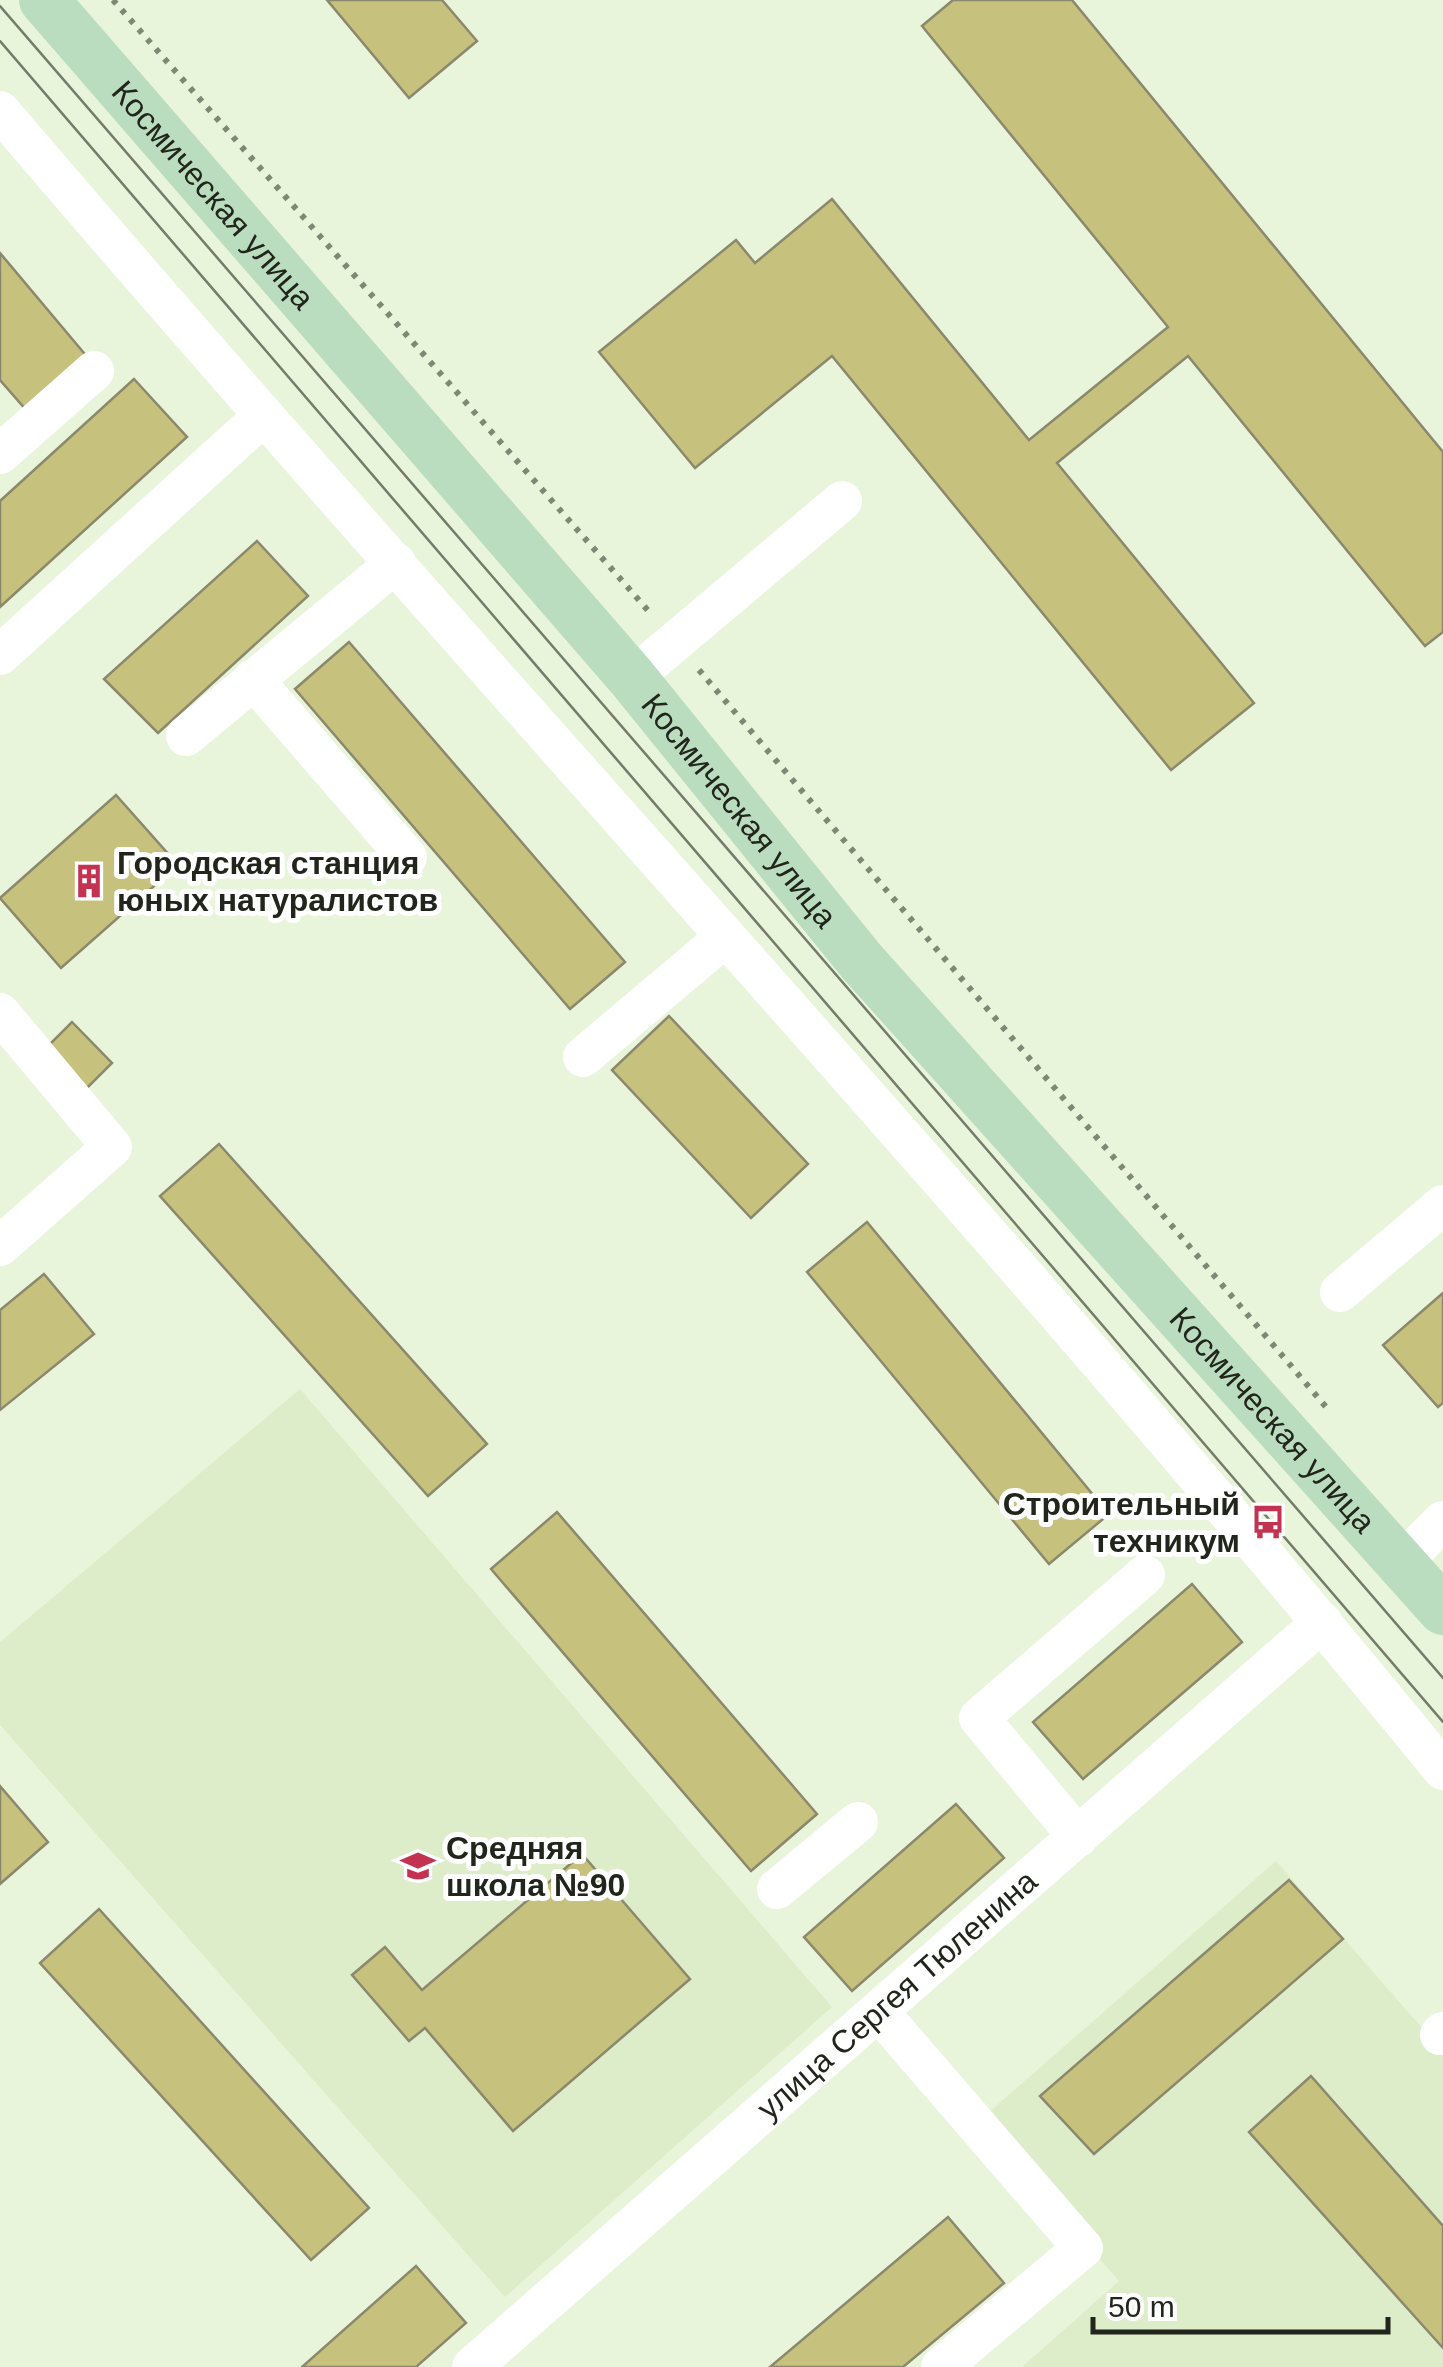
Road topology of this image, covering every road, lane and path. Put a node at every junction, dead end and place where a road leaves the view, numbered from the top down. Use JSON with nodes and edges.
{"nodes":[{"id":1,"x":44,"y":0,"type":"edge"},
{"id":2,"x":114,"y":0,"type":"edge"},
{"id":3,"x":0,"y":111,"type":"edge"},
{"id":4,"x":94,"y":371,"type":"dead end"},
{"id":5,"x":261,"y":418,"type":"junction"},
{"id":6,"x":7,"y":433,"type":"edge"},
{"id":7,"x":842,"y":500,"type":"dead end"},
{"id":8,"x":396,"y":563,"type":"junction"},
{"id":9,"x":676,"y":642,"type":"junction"},
{"id":10,"x":0,"y":655,"type":"edge"},
{"id":11,"x":632,"y":678,"type":"junction"},
{"id":12,"x":252,"y":679,"type":"junction"},
{"id":13,"x":186,"y":736,"type":"dead end"},
{"id":14,"x":407,"y":857,"type":"dead end"},
{"id":15,"x":724,"y":939,"type":"junction"},
{"id":16,"x":0,"y":1013,"type":"edge"},
{"id":17,"x":583,"y":1058,"type":"dead end"},
{"id":18,"x":1443,"y":1205,"type":"edge"},
{"id":19,"x":0,"y":1246,"type":"edge"},
{"id":20,"x":1340,"y":1292,"type":"dead end"},
{"id":21,"x":1329,"y":1411,"type":"dead end"},
{"id":22,"x":1443,"y":1521,"type":"edge"},
{"id":23,"x":1402,"y":1562,"type":"junction"},
{"id":24,"x":1145,"y":1575,"type":"dead end"},
{"id":25,"x":1443,"y":1610,"type":"edge"},
{"id":26,"x":1322,"y":1622,"type":"junction"},
{"id":27,"x":1443,"y":1770,"type":"edge"},
{"id":28,"x":858,"y":1822,"type":"dead end"},
{"id":29,"x":1078,"y":1837,"type":"junction"},
{"id":30,"x":777,"y":1890,"type":"dead end"},
{"id":31,"x":879,"y":2012,"type":"junction"},
{"id":32,"x":484,"y":2363,"type":"edge"},
{"id":33,"x":942,"y":2367,"type":"edge"}],
"edges":[{"from":1,"to":11,"type":"main road","name":"Космическая улица"},
{"from":2,"to":9,"type":"path"},
{"from":3,"to":5,"type":"street"},
{"from":4,"to":6,"type":"street"},
{"from":5,"to":8,"type":"street"},
{"from":5,"to":10,"type":"street"},
{"from":7,"to":9,"type":"street"},
{"from":8,"to":12,"type":"street"},
{"from":8,"to":15,"type":"street"},
{"from":9,"to":11,"type":"street"},
{"from":9,"to":21,"type":"path"},
{"from":11,"to":23,"type":"main road","name":"Космическая улица"},
{"from":12,"to":13,"type":"street"},
{"from":12,"to":14,"type":"street"},
{"from":15,"to":17,"type":"street"},
{"from":15,"to":26,"type":"street"},
{"from":16,"to":19,"type":"street"},
{"from":18,"to":20,"type":"street"},
{"from":22,"to":23,"type":"street"},
{"from":23,"to":25,"type":"main road","name":"Космическая улица"},
{"from":24,"to":29,"type":"street"},
{"from":26,"to":27,"type":"street"},
{"from":26,"to":29,"type":"street","name":"улица Сергея Тюленина"},
{"from":28,"to":30,"type":"street"},
{"from":29,"to":31,"type":"street","name":"улица Сергея Тюленина"},
{"from":31,"to":32,"type":"street","name":"улица Сергея Тюленина"},
{"from":31,"to":33,"type":"street"}]}
